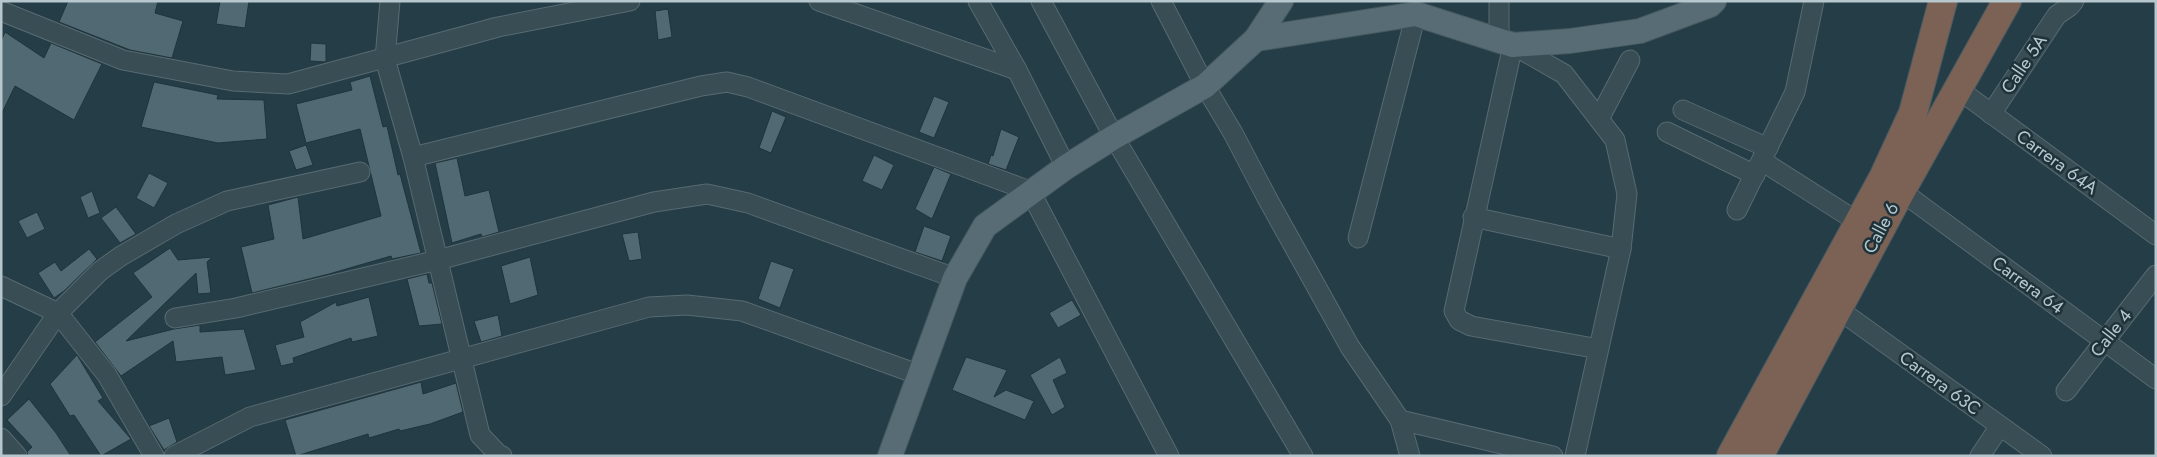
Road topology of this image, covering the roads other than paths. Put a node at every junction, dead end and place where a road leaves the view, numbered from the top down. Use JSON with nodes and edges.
{"nodes":[{"id":1,"x":390,"y":1,"type":"edge"},
{"id":2,"x":630,"y":1,"type":"edge"},
{"id":3,"x":819,"y":1,"type":"edge"},
{"id":4,"x":978,"y":1,"type":"edge"},
{"id":5,"x":1041,"y":1,"type":"edge"},
{"id":6,"x":1162,"y":1,"type":"edge"},
{"id":7,"x":1282,"y":1,"type":"edge"},
{"id":8,"x":1499,"y":1,"type":"edge"},
{"id":9,"x":1814,"y":1,"type":"edge"},
{"id":10,"x":1944,"y":1,"type":"edge"},
{"id":11,"x":2074,"y":1,"type":"edge"},
{"id":12,"x":1999,"y":2,"type":"edge"},
{"id":13,"x":1710,"y":3,"type":"edge"},
{"id":14,"x":1410,"y":8,"type":"edge"},
{"id":15,"x":1,"y":11,"type":"edge"},
{"id":16,"x":1256,"y":39,"type":"junction"},
{"id":17,"x":1506,"y":43,"type":"junction"},
{"id":18,"x":385,"y":59,"type":"junction"},
{"id":19,"x":1630,"y":60,"type":"dead end"},
{"id":20,"x":1017,"y":70,"type":"junction"},
{"id":21,"x":1205,"y":86,"type":"junction"},
{"id":22,"x":1958,"y":89,"type":"junction"},
{"id":23,"x":1683,"y":110,"type":"dead end"},
{"id":24,"x":1991,"y":114,"type":"junction"},
{"id":25,"x":1598,"y":119,"type":"junction"},
{"id":26,"x":1667,"y":132,"type":"dead end"},
{"id":27,"x":1114,"y":136,"type":"junction"},
{"id":28,"x":413,"y":157,"type":"junction"},
{"id":29,"x":1762,"y":162,"type":"junction"},
{"id":30,"x":1066,"y":167,"type":"junction"},
{"id":31,"x":360,"y":172,"type":"dead end"},
{"id":32,"x":1030,"y":191,"type":"junction"},
{"id":33,"x":1901,"y":191,"type":"junction"},
{"id":34,"x":1737,"y":210,"type":"dead end"},
{"id":35,"x":1473,"y":217,"type":"junction"},
{"id":36,"x":1858,"y":222,"type":"junction"},
{"id":37,"x":2156,"y":235,"type":"edge"},
{"id":38,"x":1358,"y":238,"type":"dead end"},
{"id":39,"x":1621,"y":249,"type":"junction"},
{"id":40,"x":438,"y":260,"type":"junction"},
{"id":41,"x":2156,"y":275,"type":"edge"},
{"id":42,"x":955,"y":278,"type":"junction"},
{"id":43,"x":1,"y":286,"type":"edge"},
{"id":44,"x":1838,"y":309,"type":"junction"},
{"id":45,"x":58,"y":313,"type":"junction"},
{"id":46,"x":174,"y":318,"type":"dead end"},
{"id":47,"x":2104,"y":341,"type":"junction"},
{"id":48,"x":1599,"y":350,"type":"junction"},
{"id":49,"x":460,"y":358,"type":"junction"},
{"id":50,"x":920,"y":375,"type":"junction"},
{"id":51,"x":2156,"y":379,"type":"edge"},
{"id":52,"x":2066,"y":390,"type":"dead end"},
{"id":53,"x":1,"y":396,"type":"edge"},
{"id":54,"x":1400,"y":420,"type":"junction"},
{"id":55,"x":2000,"y":426,"type":"junction"},
{"id":56,"x":1,"y":438,"type":"edge"},
{"id":57,"x":498,"y":455,"type":"edge"},
{"id":58,"x":17,"y":456,"type":"edge"},
{"id":59,"x":154,"y":456,"type":"edge"},
{"id":60,"x":174,"y":456,"type":"edge"},
{"id":61,"x":890,"y":456,"type":"edge"},
{"id":62,"x":1169,"y":456,"type":"edge"},
{"id":63,"x":1304,"y":456,"type":"edge"},
{"id":64,"x":1410,"y":456,"type":"edge"},
{"id":65,"x":1553,"y":456,"type":"edge"},
{"id":66,"x":1575,"y":456,"type":"edge"},
{"id":67,"x":1731,"y":456,"type":"edge"},
{"id":68,"x":1759,"y":456,"type":"edge"},
{"id":69,"x":1980,"y":456,"type":"edge"},
{"id":70,"x":2042,"y":456,"type":"edge"}],
"edges":[{"from":1,"to":18,"type":"street"},
{"from":2,"to":18,"type":"street"},
{"from":3,"to":20,"type":"street"},
{"from":4,"to":20,"type":"street"},
{"from":5,"to":27,"type":"street"},
{"from":6,"to":21,"type":"street"},
{"from":7,"to":16,"type":"main road"},
{"from":8,"to":17,"type":"street"},
{"from":9,"to":29,"type":"street"},
{"from":10,"to":36,"type":"highway","name":"Calle 6"},
{"from":11,"to":24,"type":"street","name":"Calle 5A"},
{"from":12,"to":22,"type":"highway","name":"Calle 6"},
{"from":13,"to":17,"type":"main road"},
{"from":14,"to":16,"type":"main road"},
{"from":14,"to":17,"type":"main road"},
{"from":14,"to":38,"type":"street"},
{"from":15,"to":18,"type":"street"},
{"from":16,"to":21,"type":"main road"},
{"from":17,"to":25,"type":"street"},
{"from":17,"to":35,"type":"street"},
{"from":18,"to":28,"type":"street"},
{"from":19,"to":25,"type":"street"},
{"from":20,"to":30,"type":"street"},
{"from":21,"to":27,"type":"main road"},
{"from":21,"to":54,"type":"street"},
{"from":22,"to":24,"type":"street","name":"Carrera 64A"},
{"from":22,"to":33,"type":"highway","name":"Calle 6"},
{"from":23,"to":29,"type":"street"},
{"from":24,"to":37,"type":"street","name":"Carrera 64A"},
{"from":25,"to":39,"type":"street"},
{"from":26,"to":29,"type":"street"},
{"from":27,"to":30,"type":"main road"},
{"from":27,"to":63,"type":"street"},
{"from":28,"to":32,"type":"street"},
{"from":28,"to":40,"type":"street"},
{"from":29,"to":34,"type":"street"},
{"from":29,"to":36,"type":"street"},
{"from":30,"to":32,"type":"main road"},
{"from":31,"to":45,"type":"street"},
{"from":32,"to":42,"type":"main road"},
{"from":32,"to":62,"type":"street"},
{"from":33,"to":44,"type":"highway","name":"Calle 6"},
{"from":33,"to":47,"type":"street","name":"Carrera 64"},
{"from":35,"to":39,"type":"street"},
{"from":35,"to":48,"type":"street"},
{"from":36,"to":67,"type":"highway","name":"Calle 6"},
{"from":39,"to":48,"type":"street"},
{"from":40,"to":42,"type":"street"},
{"from":40,"to":46,"type":"street"},
{"from":40,"to":49,"type":"street"},
{"from":41,"to":47,"type":"street","name":"Calle 4"},
{"from":42,"to":50,"type":"main road"},
{"from":43,"to":45,"type":"street"},
{"from":44,"to":55,"type":"street","name":"Carrera 63C"},
{"from":44,"to":68,"type":"highway","name":"Calle 6"},
{"from":45,"to":53,"type":"street"},
{"from":45,"to":59,"type":"street"},
{"from":47,"to":51,"type":"street","name":"Carrera 64"},
{"from":47,"to":52,"type":"street","name":"Calle 4"},
{"from":48,"to":66,"type":"street"},
{"from":49,"to":50,"type":"street"},
{"from":49,"to":57,"type":"street"},
{"from":49,"to":60,"type":"street"},
{"from":50,"to":61,"type":"main road"},
{"from":54,"to":64,"type":"street"},
{"from":54,"to":65,"type":"street"},
{"from":55,"to":69,"type":"street"},
{"from":55,"to":70,"type":"street","name":"Carrera 63C"},
{"from":56,"to":58,"type":"street"}]}
